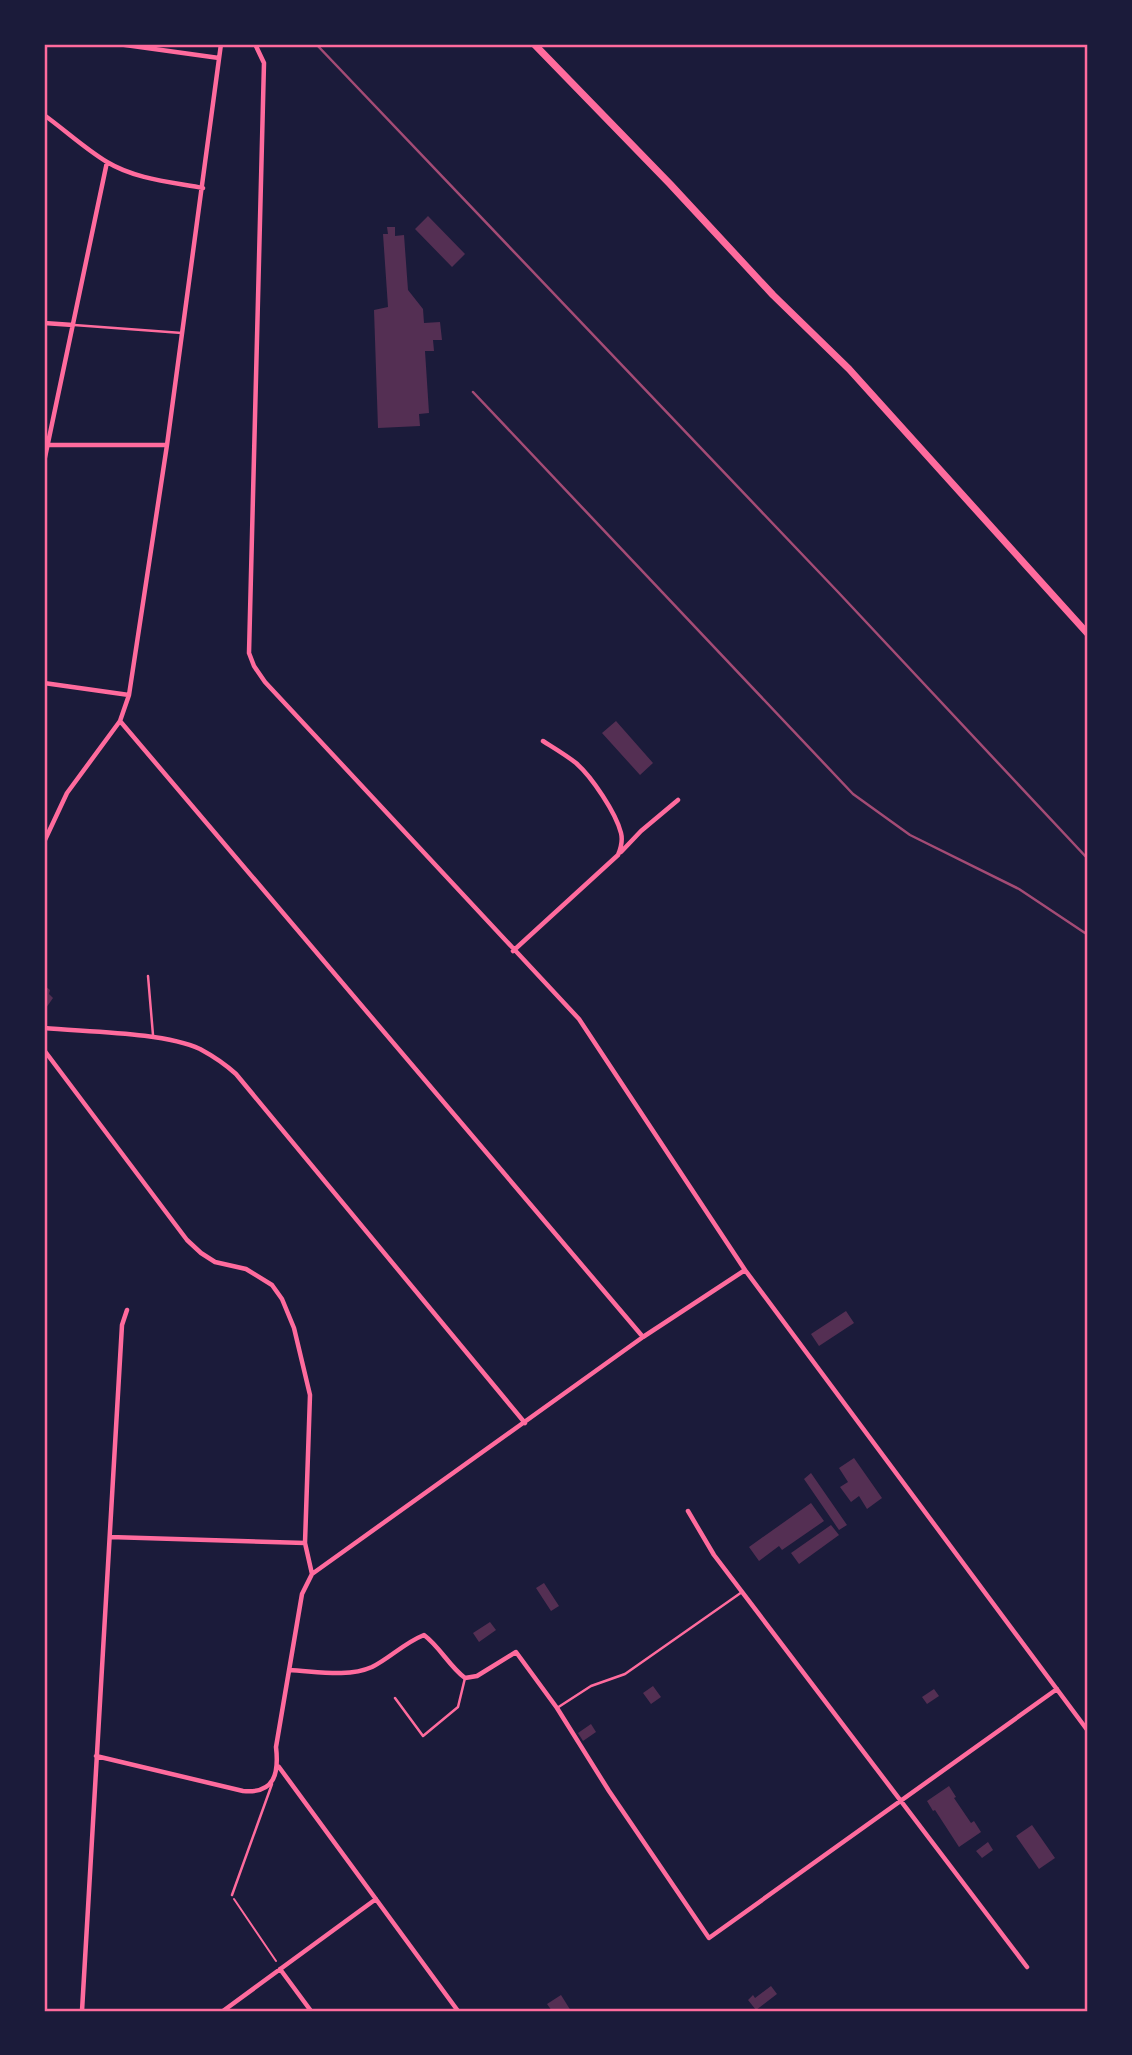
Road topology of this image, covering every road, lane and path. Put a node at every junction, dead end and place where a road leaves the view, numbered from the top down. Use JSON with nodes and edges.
{"nodes":[{"id":1,"x":118,"y":44,"type":"edge"},
{"id":2,"x":221,"y":44,"type":"edge"},
{"id":3,"x":534,"y":44,"type":"edge"},
{"id":4,"x":257,"y":45,"type":"edge"},
{"id":5,"x":219,"y":58,"type":"junction"},
{"id":6,"x":44,"y":115,"type":"edge"},
{"id":7,"x":107,"y":162,"type":"junction"},
{"id":8,"x":203,"y":188,"type":"junction"},
{"id":9,"x":44,"y":323,"type":"edge"},
{"id":10,"x":73,"y":325,"type":"junction"},
{"id":11,"x":182,"y":333,"type":"junction"},
{"id":12,"x":45,"y":445,"type":"edge"},
{"id":13,"x":167,"y":445,"type":"junction"},
{"id":14,"x":44,"y":462,"type":"edge"},
{"id":15,"x":1088,"y":634,"type":"edge"},
{"id":16,"x":44,"y":683,"type":"edge"},
{"id":17,"x":129,"y":695,"type":"junction"},
{"id":18,"x":120,"y":721,"type":"junction"},
{"id":19,"x":543,"y":741,"type":"dead end"},
{"id":20,"x":678,"y":800,"type":"dead end"},
{"id":21,"x":44,"y":842,"type":"edge"},
{"id":22,"x":618,"y":855,"type":"junction"},
{"id":23,"x":513,"y":951,"type":"junction"},
{"id":24,"x":148,"y":976,"type":"dead end"},
{"id":25,"x":44,"y":1028,"type":"edge"},
{"id":26,"x":152,"y":1038,"type":"junction"},
{"id":27,"x":44,"y":1050,"type":"edge"},
{"id":28,"x":746,"y":1270,"type":"junction"},
{"id":29,"x":127,"y":1310,"type":"dead end"},
{"id":30,"x":643,"y":1337,"type":"junction"},
{"id":31,"x":525,"y":1423,"type":"junction"},
{"id":32,"x":688,"y":1511,"type":"dead end"},
{"id":33,"x":110,"y":1537,"type":"junction"},
{"id":34,"x":305,"y":1543,"type":"junction"},
{"id":35,"x":312,"y":1574,"type":"junction"},
{"id":36,"x":742,"y":1592,"type":"junction"},
{"id":37,"x":289,"y":1670,"type":"junction"},
{"id":38,"x":466,"y":1678,"type":"junction"},
{"id":39,"x":1057,"y":1689,"type":"junction"},
{"id":40,"x":396,"y":1698,"type":"dead end"},
{"id":41,"x":557,"y":1708,"type":"junction"},
{"id":42,"x":1088,"y":1731,"type":"edge"},
{"id":43,"x":96,"y":1756,"type":"junction"},
{"id":44,"x":279,"y":1766,"type":"junction"},
{"id":45,"x":273,"y":1781,"type":"junction"},
{"id":46,"x":899,"y":1801,"type":"junction"},
{"id":47,"x":232,"y":1895,"type":"joint"},
{"id":48,"x":376,"y":1899,"type":"junction"},
{"id":49,"x":1027,"y":1967,"type":"dead end"},
{"id":50,"x":280,"y":1969,"type":"junction"},
{"id":51,"x":82,"y":2011,"type":"edge"},
{"id":52,"x":223,"y":2011,"type":"edge"},
{"id":53,"x":311,"y":2011,"type":"edge"},
{"id":54,"x":458,"y":2011,"type":"edge"}],
"edges":[{"from":1,"to":5,"type":"street"},
{"from":2,"to":5,"type":"street"},
{"from":3,"to":15,"type":"main road"},
{"from":4,"to":23,"type":"street"},
{"from":5,"to":8,"type":"street"},
{"from":6,"to":7,"type":"street"},
{"from":7,"to":8,"type":"street"},
{"from":7,"to":10,"type":"street"},
{"from":8,"to":11,"type":"street"},
{"from":9,"to":10,"type":"street"},
{"from":10,"to":11,"type":"lane"},
{"from":10,"to":12,"type":"street"},
{"from":11,"to":13,"type":"street"},
{"from":12,"to":13,"type":"street"},
{"from":12,"to":14,"type":"street"},
{"from":13,"to":17,"type":"street"},
{"from":16,"to":17,"type":"street"},
{"from":17,"to":18,"type":"street"},
{"from":18,"to":21,"type":"street"},
{"from":18,"to":30,"type":"street"},
{"from":19,"to":22,"type":"street"},
{"from":20,"to":22,"type":"street"},
{"from":22,"to":23,"type":"street"},
{"from":23,"to":28,"type":"street"},
{"from":24,"to":26,"type":"lane"},
{"from":25,"to":26,"type":"street"},
{"from":26,"to":31,"type":"street"},
{"from":27,"to":34,"type":"street"},
{"from":28,"to":30,"type":"street"},
{"from":28,"to":39,"type":"street"},
{"from":29,"to":33,"type":"street"},
{"from":30,"to":31,"type":"street"},
{"from":31,"to":35,"type":"street"},
{"from":32,"to":36,"type":"street"},
{"from":33,"to":34,"type":"street"},
{"from":33,"to":43,"type":"street"},
{"from":34,"to":35,"type":"street"},
{"from":35,"to":37,"type":"street"},
{"from":36,"to":41,"type":"lane"},
{"from":36,"to":46,"type":"street"},
{"from":37,"to":38,"type":"street"},
{"from":37,"to":44,"type":"street"},
{"from":38,"to":40,"type":"lane"},
{"from":38,"to":41,"type":"street"},
{"from":39,"to":42,"type":"street"},
{"from":39,"to":46,"type":"street"},
{"from":41,"to":46,"type":"street"},
{"from":43,"to":45,"type":"street"},
{"from":43,"to":51,"type":"street"},
{"from":44,"to":45,"type":"street"},
{"from":44,"to":48,"type":"street"},
{"from":45,"to":47,"type":"lane"},
{"from":46,"to":49,"type":"street"},
{"from":47,"to":50,"type":"path"},
{"from":48,"to":50,"type":"street"},
{"from":48,"to":54,"type":"street"},
{"from":50,"to":52,"type":"street"},
{"from":50,"to":53,"type":"street"}]}
